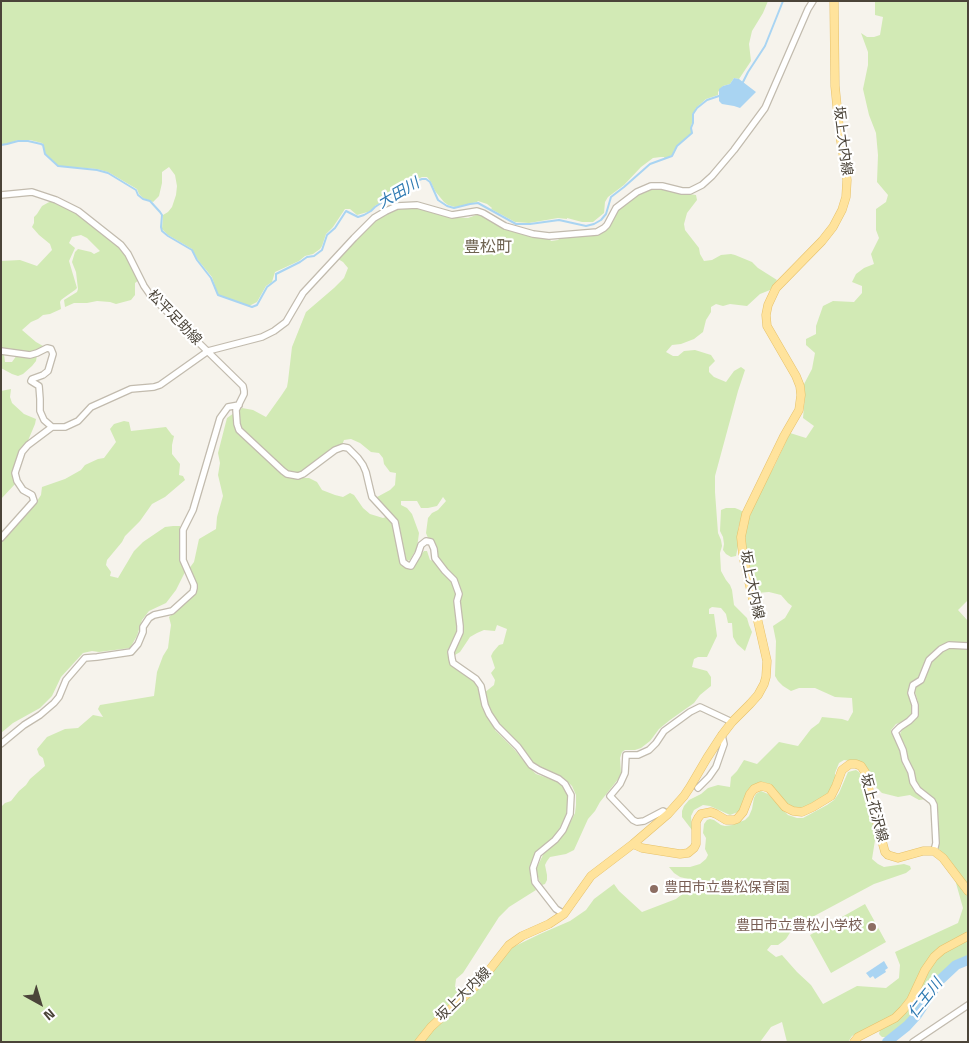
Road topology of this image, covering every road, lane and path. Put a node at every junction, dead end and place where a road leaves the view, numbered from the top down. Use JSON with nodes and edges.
{"nodes":[{"id":1,"x":813,"y":1,"type":"edge"},
{"id":2,"x":834,"y":1,"type":"edge"},
{"id":3,"x":1,"y":195,"type":"edge"},
{"id":4,"x":1,"y":351,"type":"edge"},
{"id":5,"x":208,"y":351,"type":"junction"},
{"id":6,"x":239,"y":405,"type":"junction"},
{"id":7,"x":52,"y":427,"type":"junction"},
{"id":8,"x":1,"y":538,"type":"edge"},
{"id":9,"x":968,"y":646,"type":"edge"},
{"id":10,"x":732,"y":722,"type":"junction"},
{"id":11,"x":722,"y":735,"type":"junction"},
{"id":12,"x":1,"y":744,"type":"edge"},
{"id":13,"x":698,"y":788,"type":"dead end"},
{"id":14,"x":668,"y":814,"type":"junction"},
{"id":15,"x":633,"y":844,"type":"junction"},
{"id":16,"x":934,"y":851,"type":"junction"},
{"id":17,"x":968,"y":891,"type":"edge"},
{"id":18,"x":564,"y":914,"type":"junction"},
{"id":19,"x":968,"y":936,"type":"edge"},
{"id":20,"x":968,"y":1004,"type":"edge"},
{"id":21,"x":419,"y":1042,"type":"edge"},
{"id":22,"x":854,"y":1042,"type":"edge"},
{"id":23,"x":913,"y":1042,"type":"edge"}],
"edges":[{"from":1,"to":5,"type":"street"},
{"from":2,"to":10,"type":"main road","name":"坂上大内線"},
{"from":3,"to":5,"type":"street","name":"松平足助線"},
{"from":4,"to":7,"type":"street"},
{"from":5,"to":6,"type":"street","name":"松平足助線"},
{"from":5,"to":7,"type":"street"},
{"from":6,"to":12,"type":"street"},
{"from":6,"to":18,"type":"street"},
{"from":7,"to":8,"type":"street"},
{"from":9,"to":16,"type":"street"},
{"from":10,"to":11,"type":"main road","name":"坂上大内線"},
{"from":10,"to":14,"type":"street"},
{"from":11,"to":13,"type":"street"},
{"from":11,"to":14,"type":"main road","name":"坂上大内線"},
{"from":14,"to":15,"type":"main road","name":"坂上大内線"},
{"from":15,"to":16,"type":"main road","name":"坂上花沢線"},
{"from":15,"to":18,"type":"main road","name":"坂上大内線"},
{"from":16,"to":17,"type":"main road"},
{"from":18,"to":21,"type":"main road","name":"坂上大内線"},
{"from":19,"to":22,"type":"main road"},
{"from":20,"to":23,"type":"street"}]}
